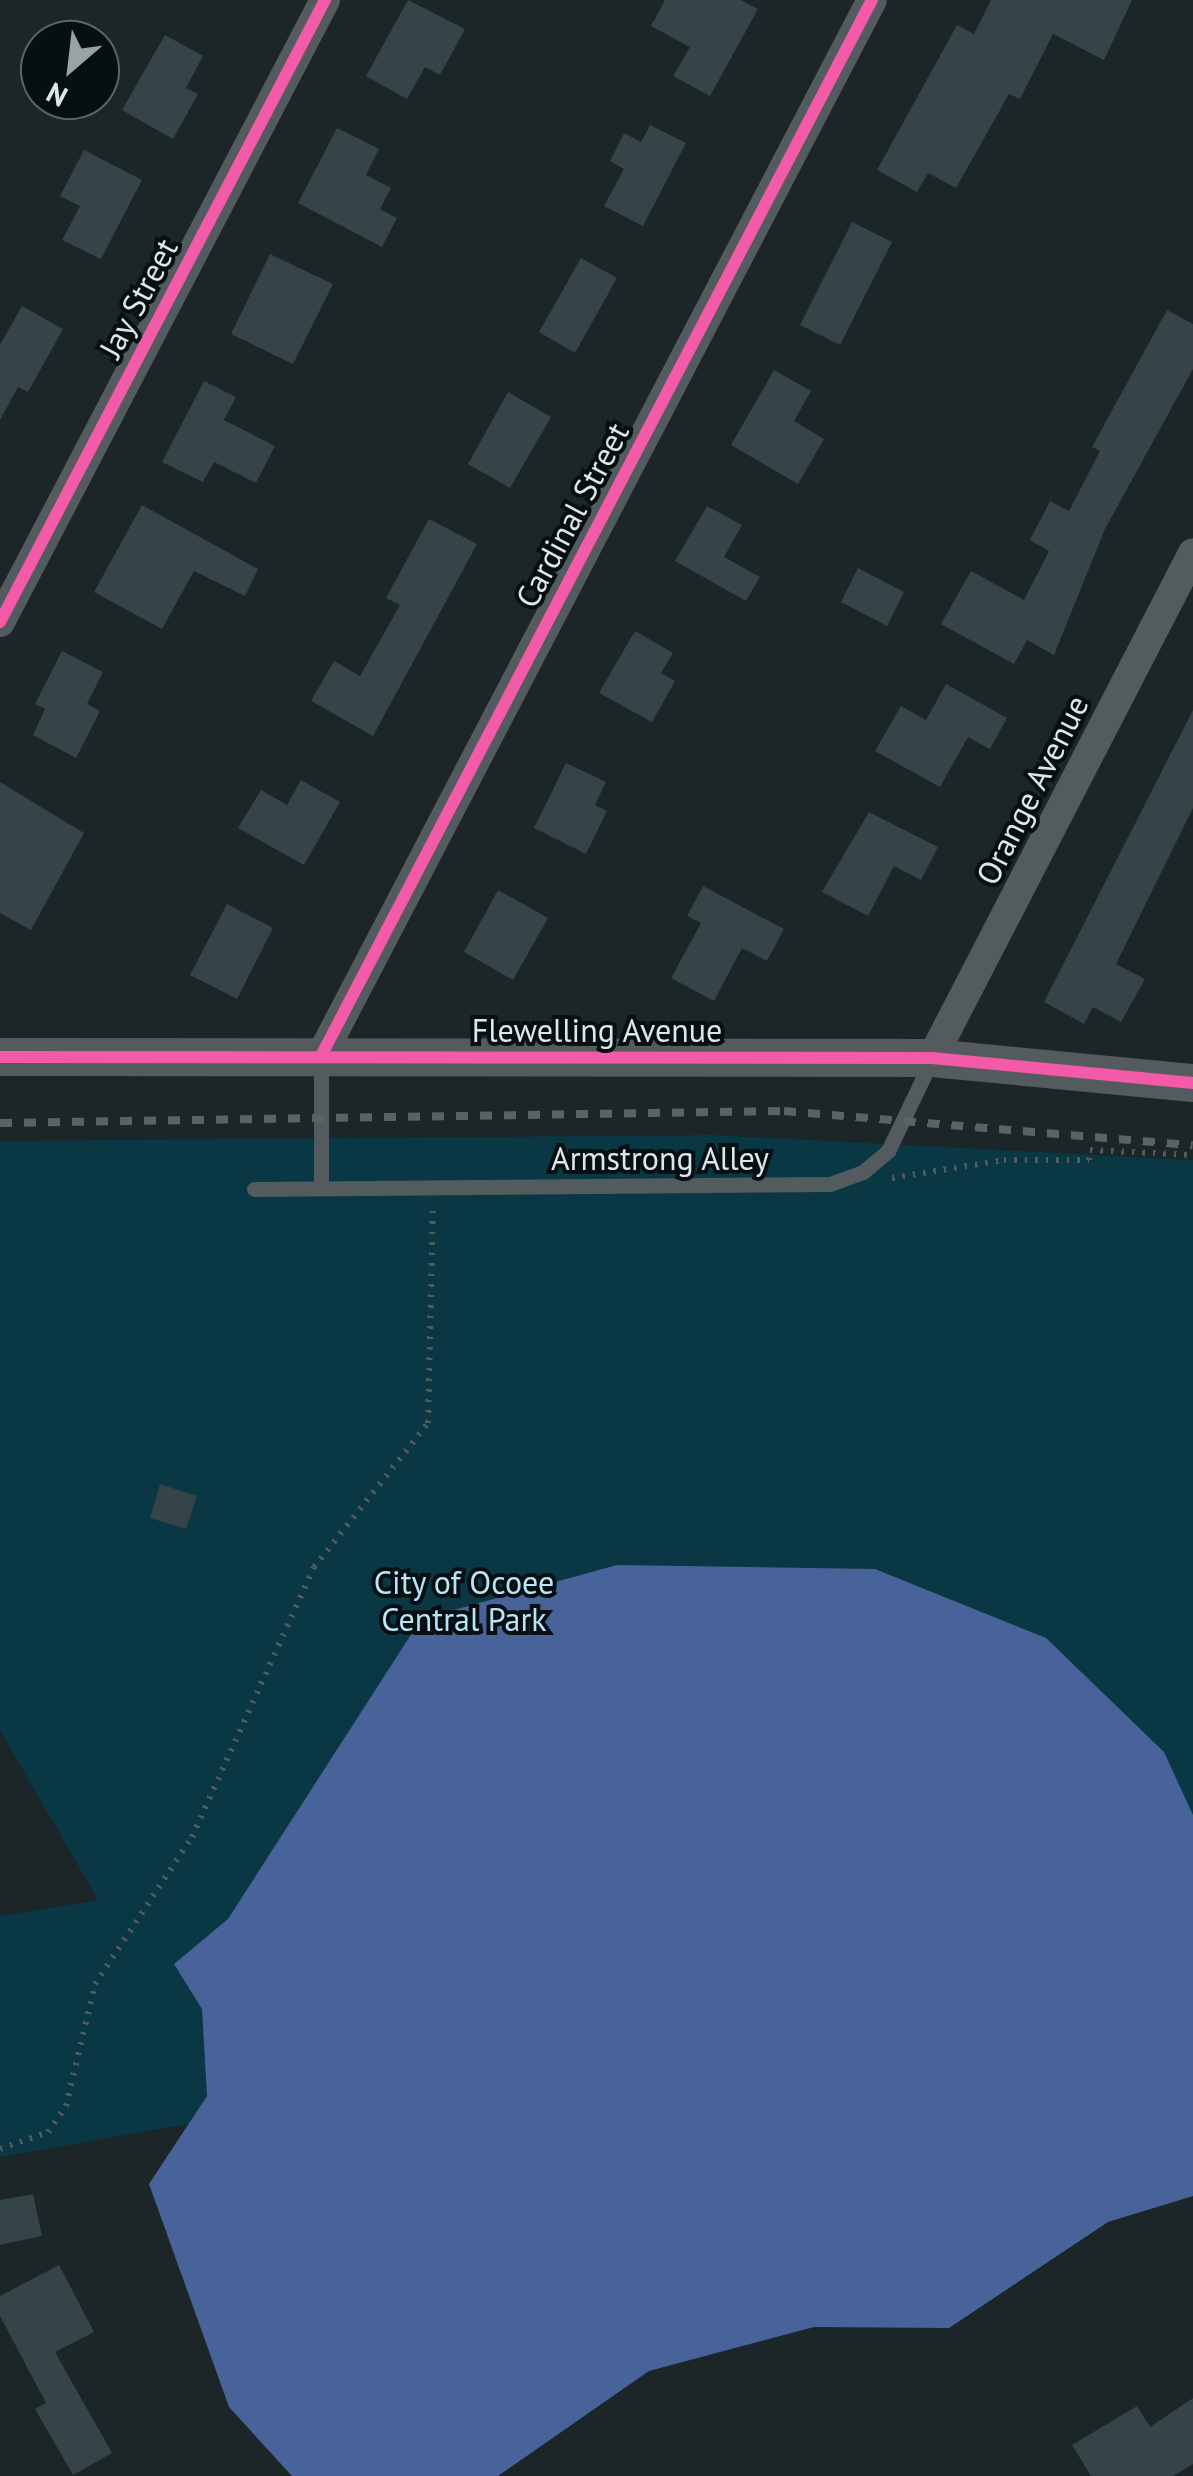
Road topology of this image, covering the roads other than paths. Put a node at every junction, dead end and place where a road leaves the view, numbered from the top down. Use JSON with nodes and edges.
{"nodes":[{"id":1,"x":325,"y":0,"type":"edge"},
{"id":2,"x":872,"y":0,"type":"edge"},
{"id":3,"x":1193,"y":553,"type":"edge"},
{"id":4,"x":0,"y":622,"type":"edge"},
{"id":5,"x":322,"y":1056,"type":"junction"},
{"id":6,"x":0,"y":1058,"type":"edge"},
{"id":7,"x":932,"y":1058,"type":"junction"},
{"id":8,"x":1193,"y":1083,"type":"edge"},
{"id":9,"x":321,"y":1188,"type":"junction"},
{"id":10,"x":254,"y":1189,"type":"dead end"}],
"edges":[{"from":1,"to":4,"type":"street","name":"Jay Street"},
{"from":2,"to":5,"type":"street","name":"Cardinal Street"},
{"from":3,"to":7,"type":"street","name":"Orange Avenue"},
{"from":5,"to":6,"type":"street","name":"Flewelling Avenue"},
{"from":5,"to":7,"type":"street","name":"Flewelling Avenue"},
{"from":5,"to":9,"type":"lane"},
{"from":7,"to":8,"type":"street","name":"Flewelling Avenue"},
{"from":7,"to":9,"type":"lane","name":"Armstrong Alley"},
{"from":9,"to":10,"type":"lane","name":"Armstrong Alley"}]}
